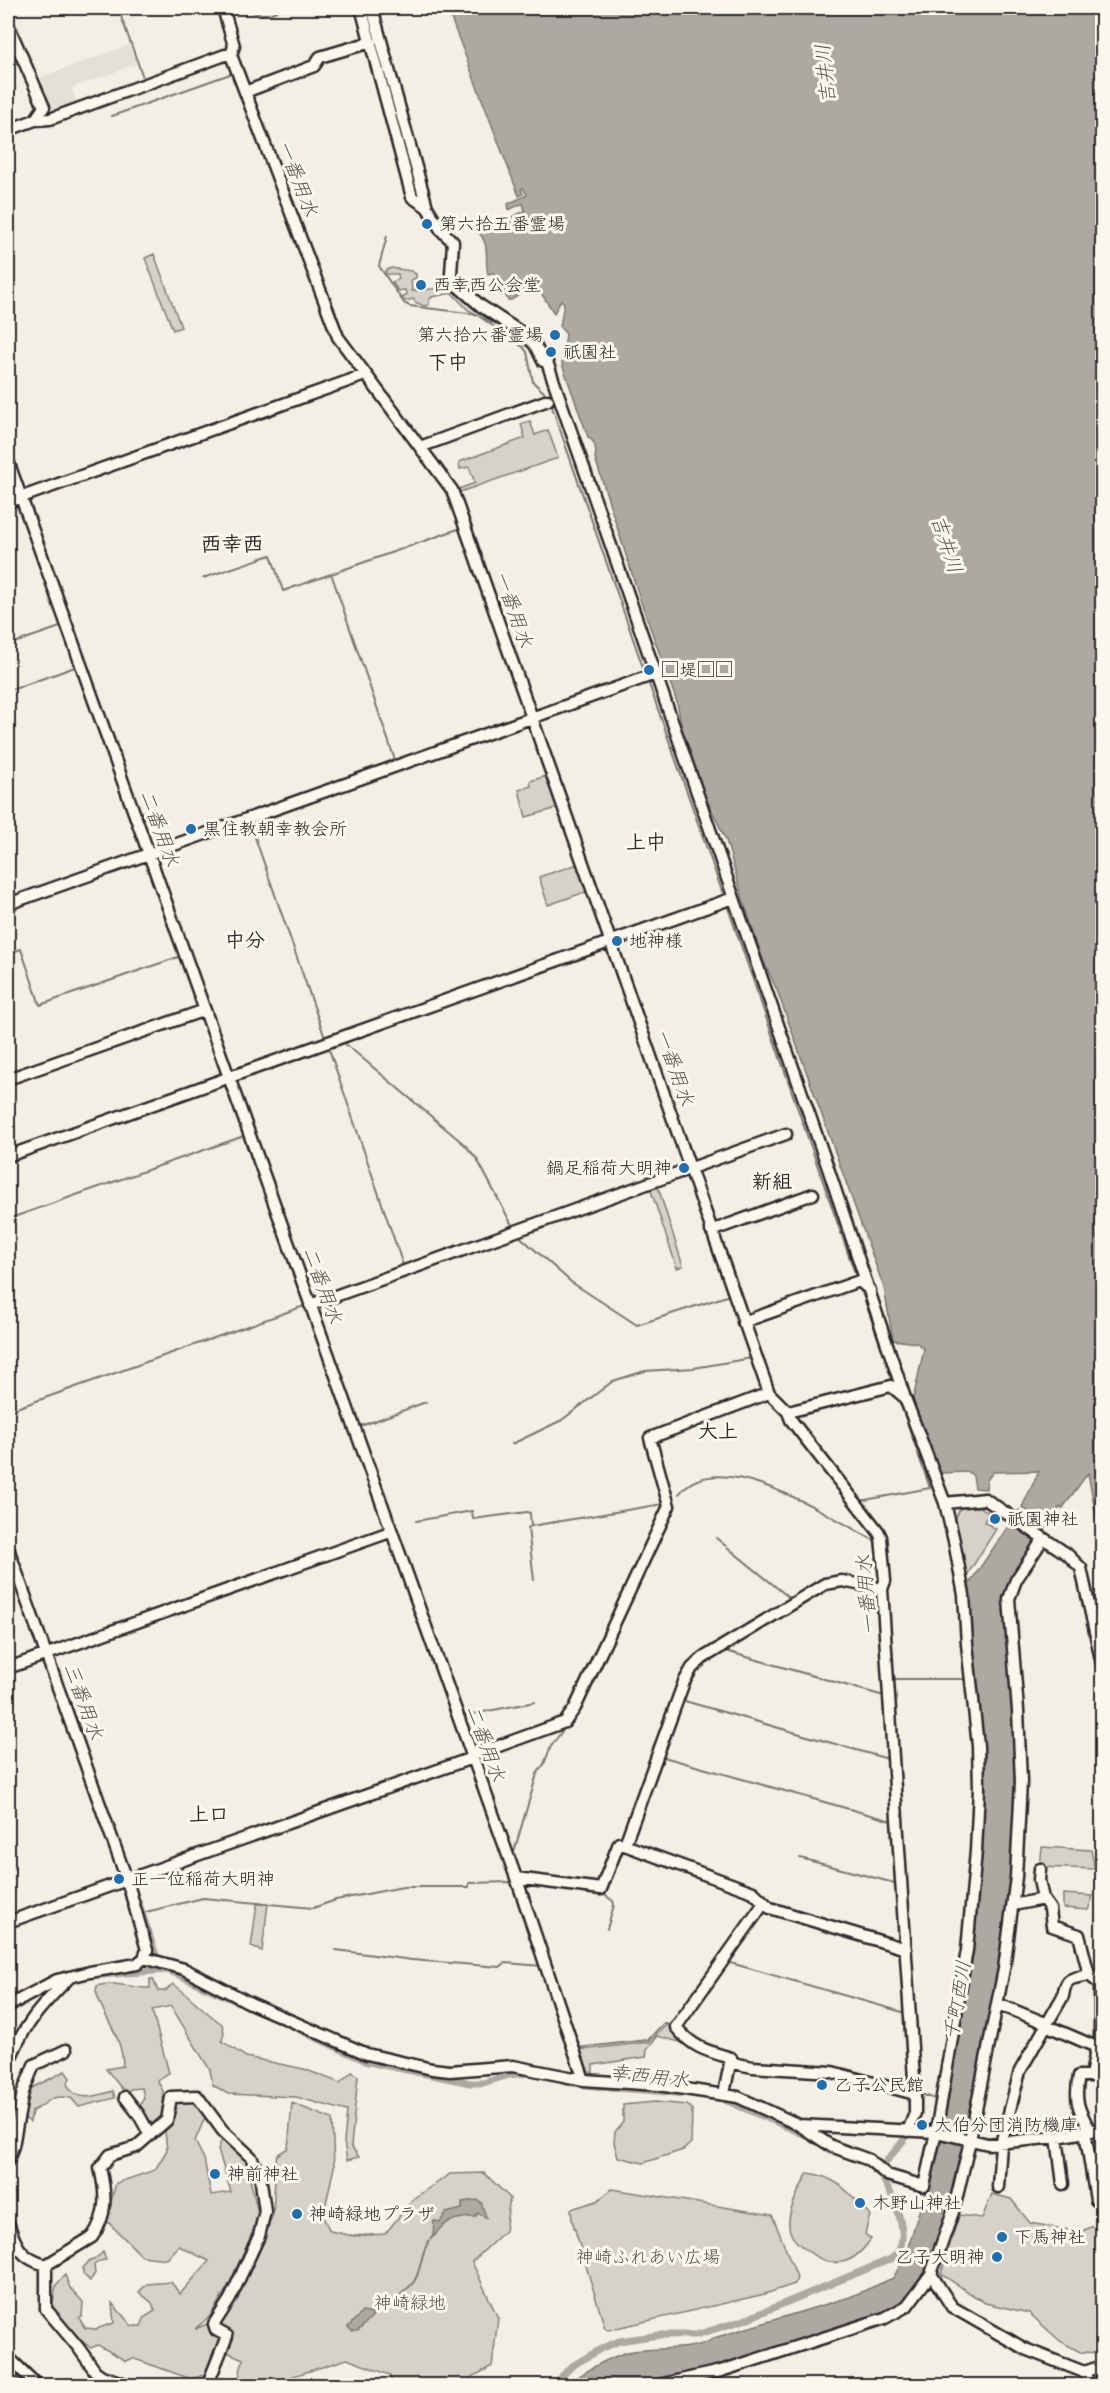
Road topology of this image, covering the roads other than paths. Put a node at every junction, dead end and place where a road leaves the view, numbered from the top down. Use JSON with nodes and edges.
{"nodes":[{"id":1,"x":224,"y":8,"type":"edge"},
{"id":2,"x":364,"y":8,"type":"edge"},
{"id":3,"x":372,"y":8,"type":"edge"},
{"id":4,"x":8,"y":25,"type":"edge"},
{"id":5,"x":10,"y":38,"type":"edge"},
{"id":6,"x":369,"y":42,"type":"junction"},
{"id":7,"x":231,"y":55,"type":"junction"},
{"id":8,"x":247,"y":91,"type":"junction"},
{"id":9,"x":35,"y":120,"type":"junction"},
{"id":10,"x":8,"y":130,"type":"edge"},
{"id":11,"x":427,"y":207,"type":"junction"},
{"id":12,"x":365,"y":375,"type":"junction"},
{"id":13,"x":548,"y":400,"type":"dead end"},
{"id":14,"x":421,"y":446,"type":"junction"},
{"id":15,"x":8,"y":461,"type":"edge"},
{"id":16,"x":20,"y":498,"type":"junction"},
{"id":17,"x":8,"y":502,"type":"edge"},
{"id":18,"x":650,"y":676,"type":"junction"},
{"id":19,"x":534,"y":717,"type":"junction"},
{"id":20,"x":151,"y":853,"type":"junction"},
{"id":21,"x":728,"y":900,"type":"junction"},
{"id":22,"x":8,"y":904,"type":"edge"},
{"id":23,"x":612,"y":941,"type":"junction"},
{"id":24,"x":205,"y":1010,"type":"junction"},
{"id":25,"x":231,"y":1077,"type":"junction"},
{"id":26,"x":8,"y":1079,"type":"edge"},
{"id":27,"x":786,"y":1134,"type":"dead end"},
{"id":28,"x":8,"y":1156,"type":"edge"},
{"id":29,"x":691,"y":1169,"type":"junction"},
{"id":30,"x":813,"y":1194,"type":"dead end"},
{"id":31,"x":713,"y":1231,"type":"junction"},
{"id":32,"x":870,"y":1290,"type":"junction"},
{"id":33,"x":312,"y":1304,"type":"junction"},
{"id":34,"x":744,"y":1321,"type":"junction"},
{"id":35,"x":771,"y":1395,"type":"junction"},
{"id":36,"x":905,"y":1398,"type":"junction"},
{"id":37,"x":788,"y":1412,"type":"junction"},
{"id":38,"x":945,"y":1503,"type":"junction"},
{"id":39,"x":390,"y":1532,"type":"junction"},
{"id":40,"x":1043,"y":1539,"type":"junction"},
{"id":41,"x":8,"y":1548,"type":"edge"},
{"id":42,"x":883,"y":1585,"type":"junction"},
{"id":43,"x":48,"y":1653,"type":"junction"},
{"id":44,"x":1102,"y":1664,"type":"edge"},
{"id":45,"x":8,"y":1668,"type":"edge"},
{"id":46,"x":473,"y":1756,"type":"junction"},
{"id":47,"x":625,"y":1844,"type":"junction"},
{"id":48,"x":1040,"y":1869,"type":"dead end"},
{"id":49,"x":516,"y":1878,"type":"junction"},
{"id":50,"x":127,"y":1880,"type":"junction"},
{"id":51,"x":1043,"y":1899,"type":"junction"},
{"id":52,"x":764,"y":1903,"type":"junction"},
{"id":53,"x":1013,"y":1905,"type":"junction"},
{"id":54,"x":8,"y":1923,"type":"edge"},
{"id":55,"x":906,"y":1949,"type":"junction"},
{"id":56,"x":144,"y":1958,"type":"junction"},
{"id":57,"x":1089,"y":1975,"type":"junction"},
{"id":58,"x":71,"y":1976,"type":"junction"},
{"id":59,"x":1101,"y":1994,"type":"edge"},
{"id":60,"x":998,"y":2004,"type":"junction"},
{"id":61,"x":8,"y":2006,"type":"edge"},
{"id":62,"x":1047,"y":2025,"type":"junction"},
{"id":63,"x":66,"y":2050,"type":"dead end"},
{"id":64,"x":1096,"y":2050,"type":"junction"},
{"id":65,"x":732,"y":2061,"type":"junction"},
{"id":66,"x":8,"y":2065,"type":"edge"},
{"id":67,"x":584,"y":2080,"type":"junction"},
{"id":68,"x":724,"y":2094,"type":"junction"},
{"id":69,"x":915,"y":2094,"type":"junction"},
{"id":70,"x":125,"y":2097,"type":"dead end"},
{"id":71,"x":799,"y":2125,"type":"junction"},
{"id":72,"x":1102,"y":2129,"type":"edge"},
{"id":73,"x":908,"y":2131,"type":"junction"},
{"id":74,"x":1088,"y":2131,"type":"junction"},
{"id":75,"x":937,"y":2133,"type":"junction"},
{"id":76,"x":150,"y":2135,"type":"junction"},
{"id":77,"x":1057,"y":2137,"type":"junction"},
{"id":78,"x":969,"y":2139,"type":"junction"},
{"id":79,"x":1001,"y":2144,"type":"junction"},
{"id":80,"x":8,"y":2162,"type":"edge"},
{"id":81,"x":1063,"y":2184,"type":"dead end"},
{"id":82,"x":998,"y":2187,"type":"dead end"},
{"id":83,"x":1102,"y":2200,"type":"edge"},
{"id":84,"x":8,"y":2222,"type":"edge"},
{"id":85,"x":46,"y":2265,"type":"junction"},
{"id":86,"x":931,"y":2274,"type":"junction"},
{"id":87,"x":8,"y":2356,"type":"edge"},
{"id":88,"x":1102,"y":2366,"type":"edge"},
{"id":89,"x":1084,"y":2373,"type":"junction"},
{"id":90,"x":102,"y":2376,"type":"junction"},
{"id":91,"x":38,"y":2385,"type":"edge"},
{"id":92,"x":95,"y":2385,"type":"edge"},
{"id":93,"x":132,"y":2385,"type":"edge"},
{"id":94,"x":207,"y":2385,"type":"edge"},
{"id":95,"x":654,"y":2385,"type":"edge"},
{"id":96,"x":1090,"y":2385,"type":"edge"}],
"edges":[{"from":1,"to":7,"type":"street"},
{"from":2,"to":6,"type":"street"},
{"from":3,"to":11,"type":"street"},
{"from":4,"to":5,"type":"street"},
{"from":5,"to":9,"type":"street"},
{"from":6,"to":8,"type":"street"},
{"from":6,"to":11,"type":"street"},
{"from":7,"to":8,"type":"street"},
{"from":7,"to":9,"type":"street"},
{"from":8,"to":12,"type":"street"},
{"from":9,"to":10,"type":"street"},
{"from":11,"to":18,"type":"street"},
{"from":12,"to":14,"type":"street"},
{"from":12,"to":16,"type":"street"},
{"from":13,"to":14,"type":"street"},
{"from":14,"to":19,"type":"street"},
{"from":15,"to":16,"type":"street"},
{"from":16,"to":17,"type":"street"},
{"from":16,"to":20,"type":"street"},
{"from":18,"to":19,"type":"street"},
{"from":18,"to":21,"type":"street"},
{"from":19,"to":20,"type":"street"},
{"from":19,"to":23,"type":"street"},
{"from":20,"to":22,"type":"street"},
{"from":20,"to":24,"type":"street"},
{"from":21,"to":23,"type":"street"},
{"from":21,"to":32,"type":"street"},
{"from":23,"to":25,"type":"street"},
{"from":23,"to":29,"type":"street"},
{"from":24,"to":25,"type":"street"},
{"from":24,"to":26,"type":"street"},
{"from":25,"to":28,"type":"street"},
{"from":25,"to":33,"type":"street"},
{"from":27,"to":29,"type":"street"},
{"from":29,"to":31,"type":"street"},
{"from":29,"to":33,"type":"street"},
{"from":30,"to":31,"type":"street"},
{"from":31,"to":34,"type":"street"},
{"from":32,"to":34,"type":"street"},
{"from":32,"to":36,"type":"street"},
{"from":33,"to":39,"type":"street"},
{"from":34,"to":35,"type":"street"},
{"from":35,"to":37,"type":"street"},
{"from":35,"to":46,"type":"street"},
{"from":36,"to":37,"type":"street"},
{"from":36,"to":38,"type":"street"},
{"from":37,"to":42,"type":"street"},
{"from":38,"to":40,"type":"street"},
{"from":38,"to":75,"type":"street"},
{"from":39,"to":43,"type":"street"},
{"from":39,"to":46,"type":"street"},
{"from":40,"to":44,"type":"street"},
{"from":40,"to":53,"type":"street"},
{"from":41,"to":43,"type":"street"},
{"from":42,"to":47,"type":"street"},
{"from":42,"to":55,"type":"street"},
{"from":43,"to":45,"type":"street"},
{"from":43,"to":50,"type":"street"},
{"from":46,"to":49,"type":"street"},
{"from":46,"to":50,"type":"street"},
{"from":47,"to":49,"type":"street"},
{"from":47,"to":52,"type":"street"},
{"from":48,"to":51,"type":"street"},
{"from":49,"to":67,"type":"street"},
{"from":50,"to":54,"type":"street"},
{"from":50,"to":56,"type":"street"},
{"from":51,"to":53,"type":"street"},
{"from":51,"to":57,"type":"street"},
{"from":52,"to":55,"type":"street"},
{"from":52,"to":65,"type":"street"},
{"from":53,"to":60,"type":"street"},
{"from":55,"to":69,"type":"street"},
{"from":56,"to":58,"type":"street"},
{"from":56,"to":67,"type":"street"},
{"from":57,"to":59,"type":"street"},
{"from":57,"to":62,"type":"street"},
{"from":58,"to":61,"type":"street"},
{"from":58,"to":66,"type":"street"},
{"from":59,"to":64,"type":"street"},
{"from":60,"to":62,"type":"street"},
{"from":60,"to":78,"type":"street"},
{"from":62,"to":64,"type":"street"},
{"from":62,"to":79,"type":"street"},
{"from":63,"to":80,"type":"street"},
{"from":64,"to":74,"type":"street"},
{"from":65,"to":68,"type":"street"},
{"from":65,"to":69,"type":"street"},
{"from":67,"to":68,"type":"street"},
{"from":68,"to":71,"type":"street"},
{"from":69,"to":73,"type":"street"},
{"from":70,"to":76,"type":"street"},
{"from":71,"to":73,"type":"street"},
{"from":71,"to":75,"type":"street"},
{"from":72,"to":74,"type":"street"},
{"from":73,"to":75,"type":"street"},
{"from":74,"to":77,"type":"street"},
{"from":74,"to":83,"type":"street"},
{"from":75,"to":78,"type":"street"},
{"from":76,"to":85,"type":"street"},
{"from":76,"to":94,"type":"street"},
{"from":77,"to":79,"type":"street"},
{"from":77,"to":81,"type":"street"},
{"from":78,"to":79,"type":"street"},
{"from":78,"to":86,"type":"street"},
{"from":79,"to":82,"type":"street"},
{"from":84,"to":85,"type":"street"},
{"from":85,"to":90,"type":"street"},
{"from":86,"to":89,"type":"street"},
{"from":86,"to":95,"type":"street"},
{"from":87,"to":91,"type":"street"},
{"from":88,"to":89,"type":"street"},
{"from":89,"to":96,"type":"street"},
{"from":90,"to":92,"type":"street"},
{"from":90,"to":93,"type":"street"}]}
